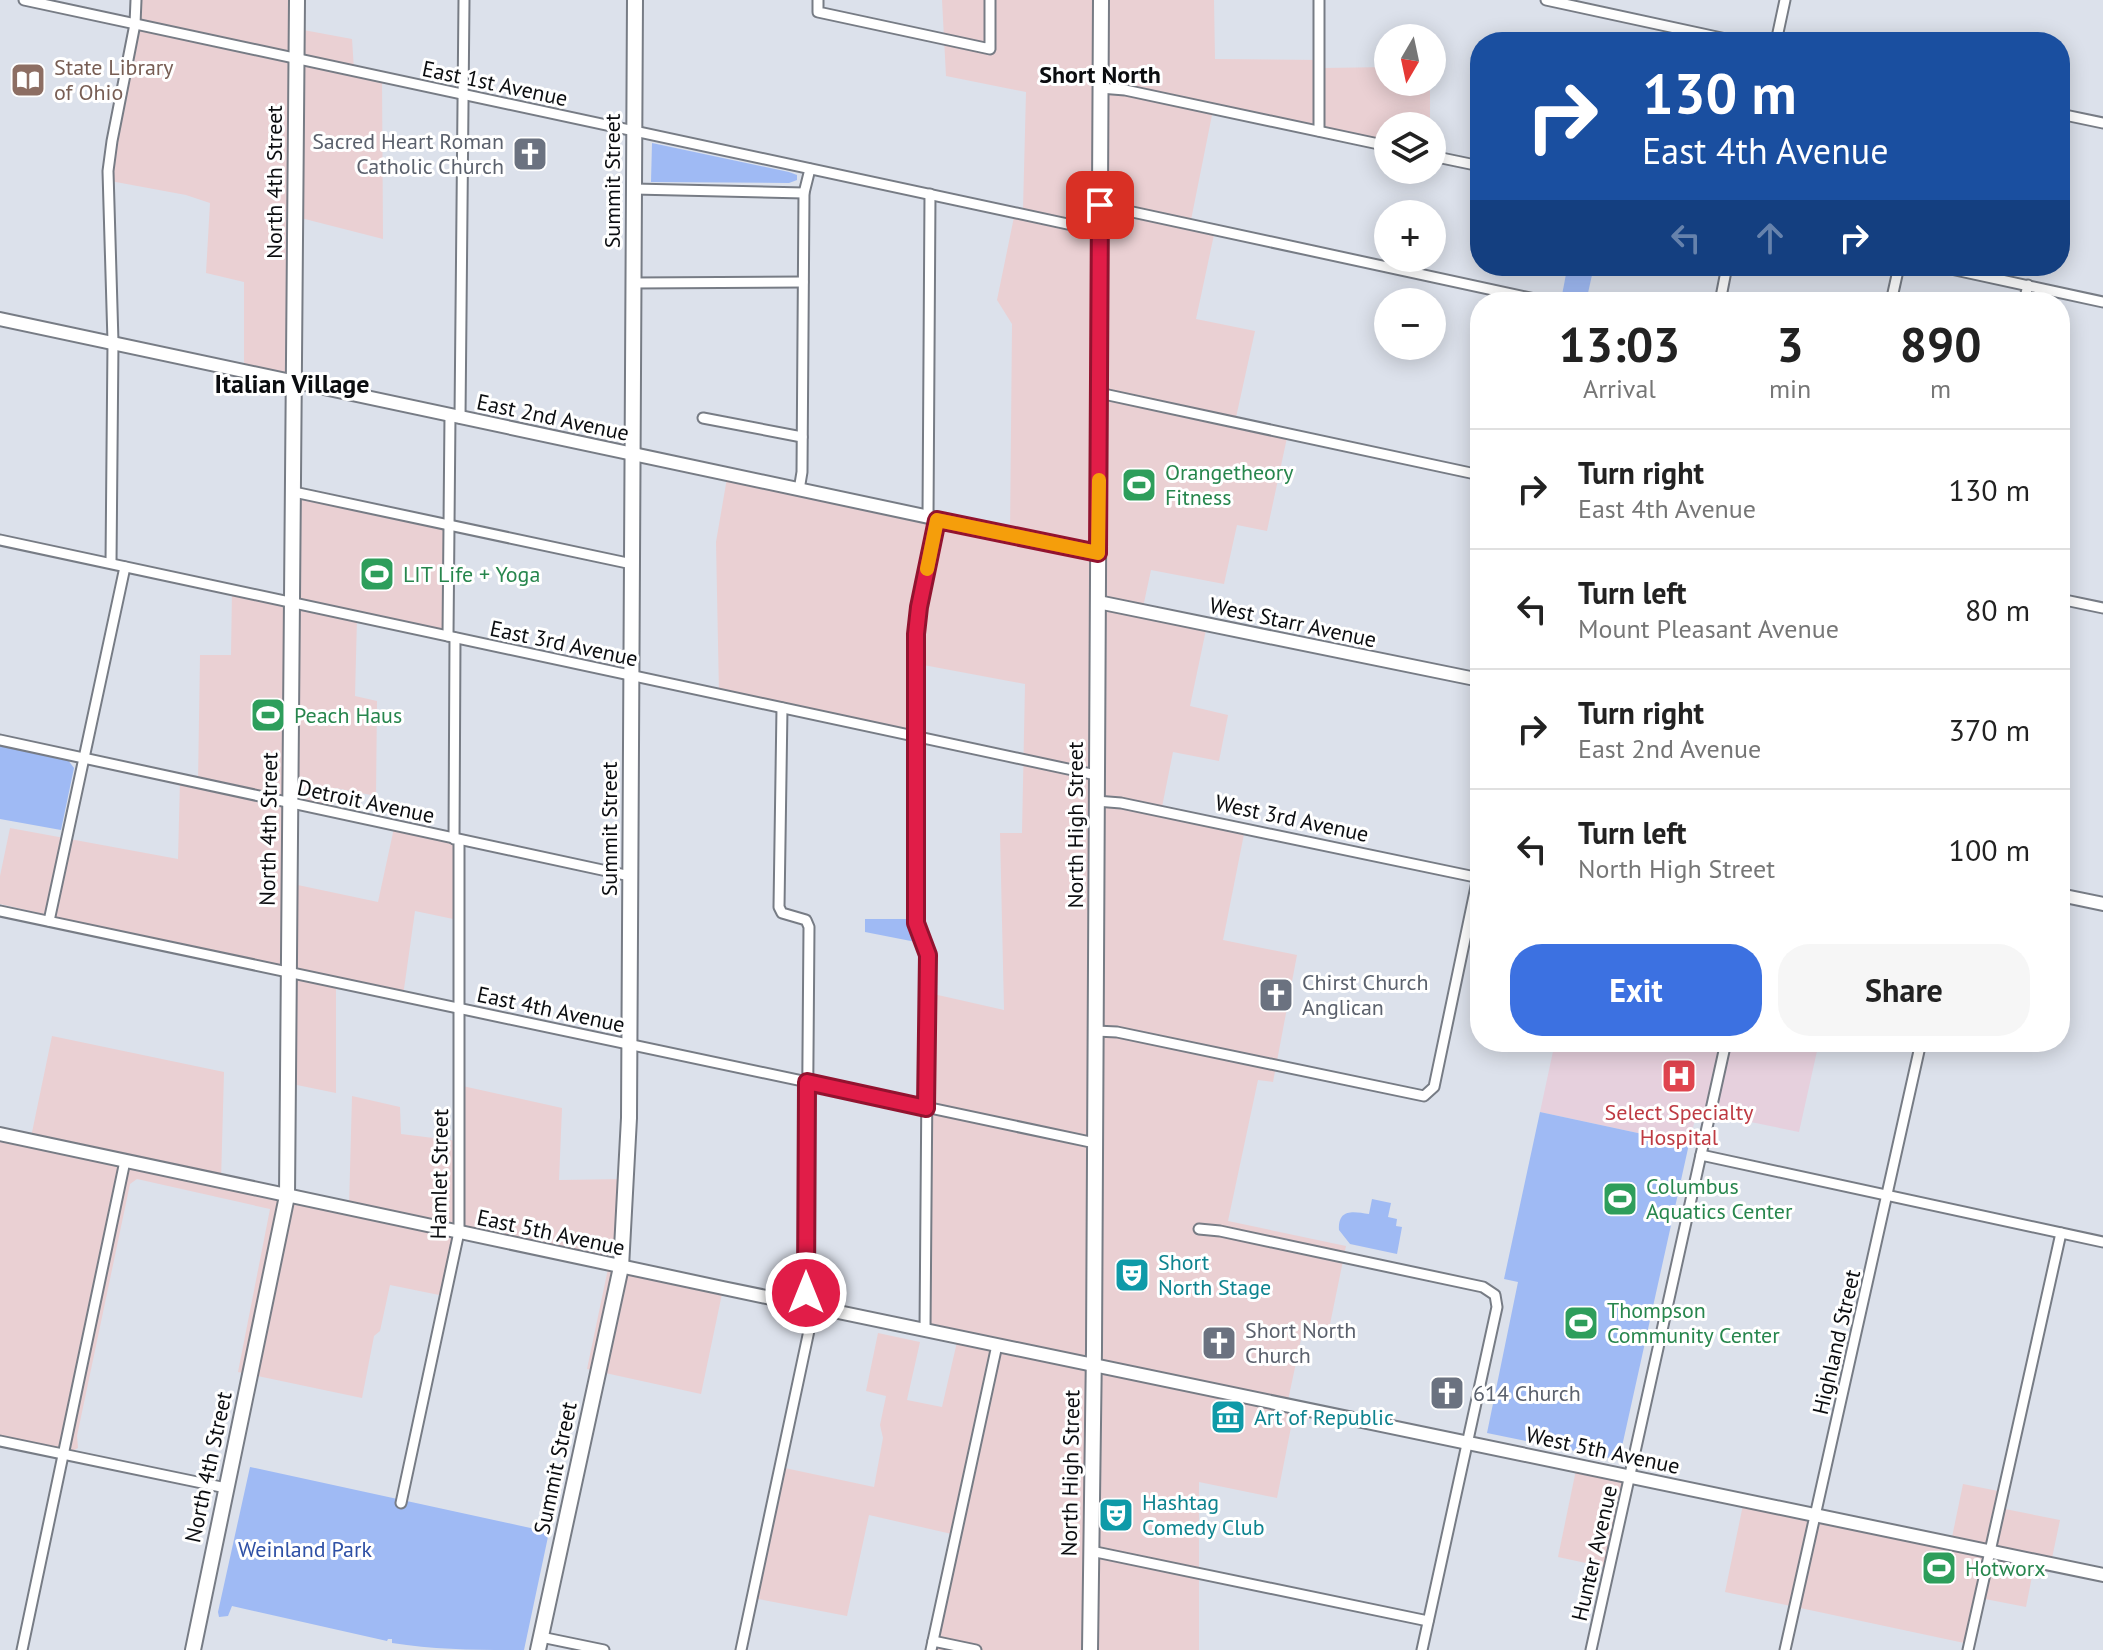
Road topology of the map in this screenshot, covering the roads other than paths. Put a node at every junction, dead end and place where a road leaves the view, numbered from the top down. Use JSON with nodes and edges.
{"nodes":[{"id":1,"x":24,"y":0,"type":"edge"},
{"id":2,"x":136,"y":0,"type":"edge"},
{"id":3,"x":297,"y":0,"type":"edge"},
{"id":4,"x":464,"y":0,"type":"edge"},
{"id":5,"x":635,"y":0,"type":"edge"},
{"id":6,"x":818,"y":0,"type":"edge"},
{"id":7,"x":990,"y":0,"type":"edge"},
{"id":8,"x":1101,"y":0,"type":"edge"},
{"id":9,"x":1319,"y":0,"type":"edge"},
{"id":10,"x":1546,"y":0,"type":"edge"},
{"id":11,"x":1785,"y":0,"type":"edge"},
{"id":12,"x":135,"y":24,"type":"junction"},
{"id":13,"x":1694,"y":32,"type":"edge"},
{"id":14,"x":1778,"y":32,"type":"edge"},
{"id":15,"x":297,"y":59,"type":"junction"},
{"id":16,"x":1100,"y":88,"type":"junction"},
{"id":17,"x":463,"y":95,"type":"junction"},
{"id":18,"x":2070,"y":116,"type":"edge"},
{"id":19,"x":2103,"y":123,"type":"edge"},
{"id":20,"x":1319,"y":131,"type":"junction"},
{"id":21,"x":634,"y":132,"type":"junction"},
{"id":22,"x":1374,"y":143,"type":"edge"},
{"id":23,"x":1446,"y":159,"type":"edge"},
{"id":24,"x":1470,"y":164,"type":"edge"},
{"id":25,"x":810,"y":169,"type":"junction"},
{"id":26,"x":634,"y":189,"type":"junction"},
{"id":27,"x":804,"y":193,"type":"junction"},
{"id":28,"x":930,"y":194,"type":"junction"},
{"id":29,"x":1100,"y":205,"type":"junction"},
{"id":30,"x":1100,"y":231,"type":"junction"},
{"id":31,"x":1985,"y":276,"type":"edge"},
{"id":32,"x":803,"y":282,"type":"junction"},
{"id":33,"x":633,"y":283,"type":"junction"},
{"id":34,"x":2028,"y":285,"type":"junction"},
{"id":35,"x":1503,"y":292,"type":"edge"},
{"id":36,"x":2026,"y":292,"type":"edge"},
{"id":37,"x":2059,"y":292,"type":"edge"},
{"id":38,"x":2070,"y":295,"type":"edge"},
{"id":39,"x":2103,"y":302,"type":"edge"},
{"id":40,"x":0,"y":319,"type":"edge"},
{"id":41,"x":113,"y":342,"type":"junction"},
{"id":42,"x":294,"y":381,"type":"junction"},
{"id":43,"x":1099,"y":393,"type":"junction"},
{"id":44,"x":455,"y":416,"type":"junction"},
{"id":45,"x":703,"y":418,"type":"dead end"},
{"id":46,"x":802,"y":437,"type":"junction"},
{"id":47,"x":632,"y":455,"type":"junction"},
{"id":48,"x":1470,"y":473,"type":"edge"},
{"id":49,"x":799,"y":490,"type":"junction"},
{"id":50,"x":294,"y":492,"type":"junction"},
{"id":51,"x":933,"y":519,"type":"junction"},
{"id":52,"x":450,"y":526,"type":"junction"},
{"id":53,"x":0,"y":540,"type":"edge"},
{"id":54,"x":1098,"y":553,"type":"junction"},
{"id":55,"x":111,"y":563,"type":"junction"},
{"id":56,"x":632,"y":564,"type":"junction"},
{"id":57,"x":125,"y":567,"type":"junction"},
{"id":58,"x":2070,"y":601,"type":"edge"},
{"id":59,"x":1098,"y":602,"type":"junction"},
{"id":60,"x":293,"y":603,"type":"junction"},
{"id":61,"x":2103,"y":608,"type":"edge"},
{"id":62,"x":451,"y":637,"type":"junction"},
{"id":63,"x":632,"y":675,"type":"junction"},
{"id":64,"x":1470,"y":678,"type":"edge"},
{"id":65,"x":782,"y":708,"type":"junction"},
{"id":66,"x":916,"y":736,"type":"junction"},
{"id":67,"x":0,"y":740,"type":"edge"},
{"id":68,"x":84,"y":757,"type":"junction"},
{"id":69,"x":1096,"y":775,"type":"junction"},
{"id":70,"x":1096,"y":801,"type":"junction"},
{"id":71,"x":291,"y":804,"type":"junction"},
{"id":72,"x":457,"y":839,"type":"junction"},
{"id":73,"x":630,"y":876,"type":"junction"},
{"id":74,"x":1470,"y":876,"type":"edge"},
{"id":75,"x":2070,"y":897,"type":"edge"},
{"id":76,"x":2103,"y":904,"type":"edge"},
{"id":77,"x":0,"y":911,"type":"edge"},
{"id":78,"x":1470,"y":920,"type":"edge"},
{"id":79,"x":49,"y":921,"type":"junction"},
{"id":80,"x":290,"y":971,"type":"junction"},
{"id":81,"x":459,"y":1008,"type":"junction"},
{"id":82,"x":1096,"y":1031,"type":"junction"},
{"id":83,"x":629,"y":1044,"type":"junction"},
{"id":84,"x":1724,"y":1052,"type":"edge"},
{"id":85,"x":1919,"y":1052,"type":"edge"},
{"id":86,"x":807,"y":1082,"type":"junction"},
{"id":87,"x":926,"y":1108,"type":"junction"},
{"id":88,"x":0,"y":1134,"type":"edge"},
{"id":89,"x":1095,"y":1143,"type":"junction"},
{"id":90,"x":1701,"y":1155,"type":"junction"},
{"id":91,"x":125,"y":1161,"type":"junction"},
{"id":92,"x":287,"y":1196,"type":"junction"},
{"id":93,"x":1887,"y":1196,"type":"junction"},
{"id":94,"x":1199,"y":1229,"type":"dead end"},
{"id":95,"x":459,"y":1232,"type":"junction"},
{"id":96,"x":2061,"y":1233,"type":"junction"},
{"id":97,"x":2103,"y":1242,"type":"edge"},
{"id":98,"x":621,"y":1267,"type":"junction"},
{"id":99,"x":810,"y":1306,"type":"junction"},
{"id":100,"x":925,"y":1330,"type":"junction"},
{"id":101,"x":997,"y":1345,"type":"junction"},
{"id":102,"x":1094,"y":1365,"type":"junction"},
{"id":103,"x":0,"y":1441,"type":"edge"},
{"id":104,"x":1468,"y":1443,"type":"junction"},
{"id":105,"x":63,"y":1454,"type":"junction"},
{"id":106,"x":1629,"y":1476,"type":"junction"},
{"id":107,"x":226,"y":1488,"type":"junction"},
{"id":108,"x":401,"y":1503,"type":"dead end"},
{"id":109,"x":1815,"y":1515,"type":"junction"},
{"id":110,"x":1091,"y":1551,"type":"junction"},
{"id":111,"x":1990,"y":1551,"type":"junction"},
{"id":112,"x":2103,"y":1575,"type":"edge"},
{"id":113,"x":1428,"y":1621,"type":"junction"},
{"id":114,"x":540,"y":1644,"type":"edge"},
{"id":115,"x":932,"y":1645,"type":"edge"},
{"id":116,"x":22,"y":1650,"type":"edge"},
{"id":117,"x":193,"y":1650,"type":"edge"},
{"id":118,"x":604,"y":1650,"type":"edge"},
{"id":119,"x":741,"y":1650,"type":"edge"},
{"id":120,"x":976,"y":1650,"type":"edge"},
{"id":121,"x":1090,"y":1650,"type":"edge"},
{"id":122,"x":1422,"y":1650,"type":"edge"},
{"id":123,"x":1591,"y":1650,"type":"edge"},
{"id":124,"x":1785,"y":1650,"type":"edge"},
{"id":125,"x":1968,"y":1650,"type":"edge"}],
"edges":[{"from":1,"to":12,"type":"street","name":"East 1st Avenue"},
{"from":2,"to":12,"type":"street"},
{"from":3,"to":15,"type":"main road","name":"North 4th Street"},
{"from":4,"to":17,"type":"street","name":"Hamlet Street"},
{"from":5,"to":21,"type":"main road","name":"Summit Street"},
{"from":6,"to":7,"type":"street"},
{"from":8,"to":16,"type":"main road","name":"North High Street"},
{"from":9,"to":20,"type":"street"},
{"from":10,"to":13,"type":"street"},
{"from":11,"to":14,"type":"street"},
{"from":12,"to":15,"type":"street","name":"East 1st Avenue"},
{"from":12,"to":41,"type":"street"},
{"from":15,"to":17,"type":"street","name":"East 1st Avenue"},
{"from":15,"to":42,"type":"main road","name":"North 4th Street"},
{"from":16,"to":20,"type":"street"},
{"from":16,"to":29,"type":"main road","name":"North High Street"},
{"from":17,"to":21,"type":"street","name":"East 1st Avenue"},
{"from":17,"to":44,"type":"street","name":"Hamlet Street"},
{"from":18,"to":19,"type":"street"},
{"from":20,"to":22,"type":"street"},
{"from":21,"to":25,"type":"street","name":"East 1st Avenue"},
{"from":21,"to":26,"type":"main road","name":"Summit Street"},
{"from":23,"to":24,"type":"street"},
{"from":25,"to":27,"type":"street"},
{"from":25,"to":28,"type":"street","name":"East 1st Avenue"},
{"from":26,"to":27,"type":"street"},
{"from":26,"to":33,"type":"main road","name":"Summit Street"},
{"from":27,"to":32,"type":"street"},
{"from":28,"to":30,"type":"street","name":"East 1st Avenue"},
{"from":28,"to":51,"type":"street"},
{"from":29,"to":30,"type":"main road","name":"North High Street"},
{"from":29,"to":35,"type":"street"},
{"from":30,"to":43,"type":"main road","name":"North High Street"},
{"from":31,"to":34,"type":"street"},
{"from":32,"to":33,"type":"street"},
{"from":32,"to":46,"type":"street"},
{"from":33,"to":47,"type":"main road","name":"Summit Street"},
{"from":34,"to":36,"type":"street"},
{"from":34,"to":37,"type":"street"},
{"from":38,"to":39,"type":"street"},
{"from":40,"to":41,"type":"main road","name":"East 2nd Avenue"},
{"from":41,"to":42,"type":"main road","name":"East 2nd Avenue"},
{"from":41,"to":55,"type":"street"},
{"from":42,"to":44,"type":"main road","name":"East 2nd Avenue"},
{"from":42,"to":50,"type":"main road","name":"North 4th Street"},
{"from":43,"to":48,"type":"street"},
{"from":43,"to":54,"type":"main road","name":"North High Street"},
{"from":44,"to":47,"type":"main road","name":"East 2nd Avenue"},
{"from":44,"to":52,"type":"street","name":"Hamlet Street"},
{"from":45,"to":46,"type":"street"},
{"from":46,"to":49,"type":"street"},
{"from":47,"to":49,"type":"main road","name":"East 2nd Avenue"},
{"from":47,"to":56,"type":"main road","name":"Summit Street"},
{"from":49,"to":51,"type":"main road","name":"East 2nd Avenue"},
{"from":50,"to":52,"type":"street"},
{"from":50,"to":60,"type":"main road","name":"North 4th Street"},
{"from":51,"to":54,"type":"main road","name":"East 2nd Avenue"},
{"from":51,"to":66,"type":"street"},
{"from":52,"to":56,"type":"street"},
{"from":52,"to":62,"type":"street","name":"Hamlet Street"},
{"from":53,"to":55,"type":"street","name":"East 3rd Avenue"},
{"from":54,"to":59,"type":"main road","name":"North High Street"},
{"from":55,"to":57,"type":"street","name":"East 3rd Avenue"},
{"from":56,"to":63,"type":"main road","name":"Summit Street"},
{"from":57,"to":60,"type":"street","name":"East 3rd Avenue"},
{"from":57,"to":68,"type":"street"},
{"from":58,"to":61,"type":"street"},
{"from":59,"to":64,"type":"main road","name":"West Starr Avenue"},
{"from":59,"to":69,"type":"main road","name":"North High Street"},
{"from":60,"to":62,"type":"street","name":"East 3rd Avenue"},
{"from":60,"to":71,"type":"main road","name":"North 4th Street"},
{"from":62,"to":63,"type":"street","name":"East 3rd Avenue"},
{"from":62,"to":72,"type":"street","name":"Hamlet Street"},
{"from":63,"to":65,"type":"street","name":"East 3rd Avenue"},
{"from":63,"to":73,"type":"main road","name":"Summit Street"},
{"from":65,"to":66,"type":"street","name":"East 3rd Avenue"},
{"from":65,"to":86,"type":"street"},
{"from":66,"to":69,"type":"street","name":"East 3rd Avenue"},
{"from":66,"to":87,"type":"street"},
{"from":67,"to":68,"type":"street","name":"Detroit Avenue"},
{"from":68,"to":71,"type":"street","name":"Detroit Avenue"},
{"from":68,"to":79,"type":"street"},
{"from":69,"to":70,"type":"main road","name":"North High Street"},
{"from":70,"to":74,"type":"street","name":"West 3rd Avenue"},
{"from":70,"to":82,"type":"main road","name":"North High Street"},
{"from":71,"to":72,"type":"street","name":"Detroit Avenue"},
{"from":71,"to":80,"type":"main road","name":"North 4th Street"},
{"from":72,"to":73,"type":"street","name":"Detroit Avenue"},
{"from":72,"to":81,"type":"street","name":"Hamlet Street"},
{"from":73,"to":83,"type":"main road","name":"Summit Street"},
{"from":75,"to":76,"type":"main road"},
{"from":77,"to":79,"type":"street","name":"East 4th Avenue"},
{"from":78,"to":82,"type":"street"},
{"from":79,"to":80,"type":"street","name":"East 4th Avenue"},
{"from":80,"to":81,"type":"street","name":"East 4th Avenue"},
{"from":80,"to":92,"type":"main road","name":"North 4th Street"},
{"from":81,"to":83,"type":"street","name":"East 4th Avenue"},
{"from":81,"to":95,"type":"street","name":"Hamlet Street"},
{"from":82,"to":89,"type":"main road","name":"North High Street"},
{"from":83,"to":86,"type":"street","name":"East 4th Avenue"},
{"from":83,"to":98,"type":"main road","name":"Summit Street"},
{"from":84,"to":90,"type":"street","name":"Hunter Avenue"},
{"from":85,"to":93,"type":"street","name":"Highland Street"},
{"from":86,"to":87,"type":"street","name":"East 4th Avenue"},
{"from":86,"to":99,"type":"street"},
{"from":87,"to":89,"type":"street","name":"East 4th Avenue"},
{"from":87,"to":100,"type":"street"},
{"from":88,"to":91,"type":"main road","name":"East 5th Avenue"},
{"from":89,"to":102,"type":"main road","name":"North High Street"},
{"from":90,"to":93,"type":"street"},
{"from":90,"to":106,"type":"street","name":"Hunter Avenue"},
{"from":91,"to":92,"type":"main road","name":"East 5th Avenue"},
{"from":91,"to":105,"type":"street"},
{"from":92,"to":95,"type":"main road","name":"East 5th Avenue"},
{"from":92,"to":107,"type":"main road","name":"North 4th Street"},
{"from":93,"to":96,"type":"street"},
{"from":93,"to":109,"type":"street","name":"Highland Street"},
{"from":94,"to":104,"type":"street"},
{"from":95,"to":98,"type":"main road","name":"East 5th Avenue"},
{"from":95,"to":108,"type":"street","name":"Hamlet Street"},
{"from":96,"to":97,"type":"street"},
{"from":96,"to":111,"type":"street"},
{"from":98,"to":99,"type":"main road","name":"East 5th Avenue"},
{"from":98,"to":114,"type":"main road","name":"Summit Street"},
{"from":99,"to":100,"type":"main road","name":"East 5th Avenue"},
{"from":99,"to":119,"type":"street"},
{"from":100,"to":101,"type":"main road","name":"East 5th Avenue"},
{"from":101,"to":102,"type":"main road","name":"East 5th Avenue"},
{"from":101,"to":115,"type":"street"},
{"from":102,"to":104,"type":"main road","name":"West 5th Avenue"},
{"from":102,"to":110,"type":"main road","name":"North High Street"},
{"from":103,"to":105,"type":"street"},
{"from":104,"to":106,"type":"main road","name":"West 5th Avenue"},
{"from":104,"to":113,"type":"street"},
{"from":105,"to":107,"type":"street"},
{"from":105,"to":116,"type":"street"},
{"from":106,"to":109,"type":"main road","name":"West 5th Avenue"},
{"from":106,"to":123,"type":"street","name":"Hunter Avenue"},
{"from":107,"to":117,"type":"main road","name":"North 4th Street"},
{"from":109,"to":111,"type":"main road","name":"West 5th Avenue"},
{"from":109,"to":124,"type":"street","name":"Highland Street"},
{"from":110,"to":113,"type":"street"},
{"from":110,"to":121,"type":"main road","name":"North High Street"},
{"from":111,"to":112,"type":"main road","name":"West 5th Avenue"},
{"from":111,"to":125,"type":"street"},
{"from":113,"to":122,"type":"street"},
{"from":114,"to":118,"type":"street"},
{"from":115,"to":120,"type":"street"}]}
